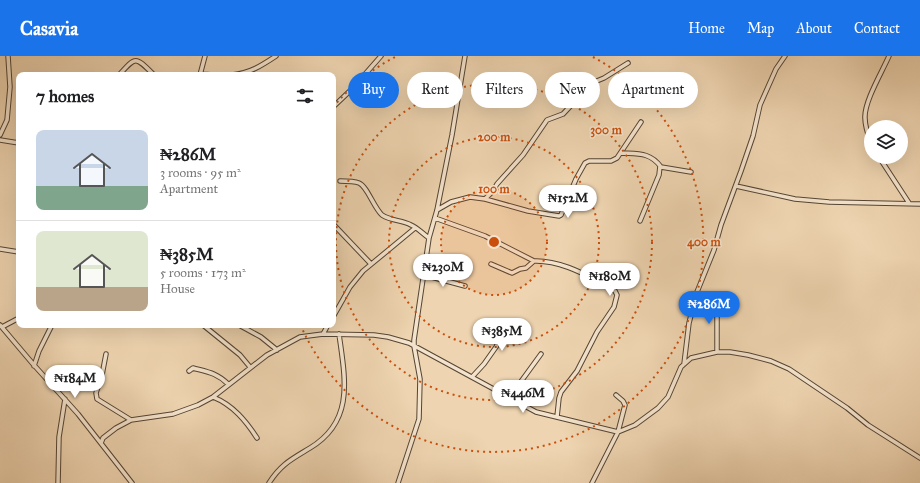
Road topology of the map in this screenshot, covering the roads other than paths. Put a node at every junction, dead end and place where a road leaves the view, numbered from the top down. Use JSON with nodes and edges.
{"nodes":[{"id":1,"x":8,"y":56,"type":"edge"},
{"id":2,"x":204,"y":56,"type":"edge"},
{"id":3,"x":276,"y":56,"type":"edge"},
{"id":4,"x":381,"y":56,"type":"edge"},
{"id":5,"x":464,"y":56,"type":"edge"},
{"id":6,"x":785,"y":56,"type":"edge"},
{"id":7,"x":889,"y":56,"type":"edge"},
{"id":8,"x":628,"y":63,"type":"dead end"},
{"id":9,"x":121,"y":72,"type":"edge"},
{"id":10,"x":151,"y":72,"type":"edge"},
{"id":11,"x":201,"y":72,"type":"edge"},
{"id":12,"x":248,"y":72,"type":"edge"},
{"id":13,"x":336,"y":104,"type":"edge"},
{"id":14,"x":866,"y":120,"type":"edge"},
{"id":15,"x":641,"y":122,"type":"dead end"},
{"id":16,"x":0,"y":136,"type":"edge"},
{"id":17,"x":0,"y":140,"type":"edge"},
{"id":18,"x":16,"y":143,"type":"edge"},
{"id":19,"x":621,"y":153,"type":"junction"},
{"id":20,"x":883,"y":164,"type":"edge"},
{"id":21,"x":660,"y":166,"type":"junction"},
{"id":22,"x":691,"y":172,"type":"dead end"},
{"id":23,"x":340,"y":181,"type":"dead end"},
{"id":24,"x":736,"y":186,"type":"junction"},
{"id":25,"x":485,"y":199,"type":"junction"},
{"id":26,"x":908,"y":204,"type":"junction"},
{"id":27,"x":920,"y":204,"type":"edge"},
{"id":28,"x":438,"y":210,"type":"junction"},
{"id":29,"x":435,"y":218,"type":"junction"},
{"id":30,"x":640,"y":221,"type":"dead end"},
{"id":31,"x":336,"y":227,"type":"edge"},
{"id":32,"x":415,"y":228,"type":"junction"},
{"id":33,"x":429,"y":238,"type":"junction"},
{"id":34,"x":0,"y":249,"type":"edge"},
{"id":35,"x":16,"y":252,"type":"edge"},
{"id":36,"x":534,"y":261,"type":"junction"},
{"id":37,"x":371,"y":264,"type":"junction"},
{"id":38,"x":491,"y":264,"type":"dead end"},
{"id":39,"x":424,"y":275,"type":"junction"},
{"id":40,"x":465,"y":286,"type":"dead end"},
{"id":41,"x":694,"y":303,"type":"junction"},
{"id":42,"x":336,"y":312,"type":"edge"},
{"id":43,"x":16,"y":319,"type":"edge"},
{"id":44,"x":1,"y":324,"type":"edge"},
{"id":45,"x":523,"y":327,"type":"dead end"},
{"id":46,"x":50,"y":328,"type":"edge"},
{"id":47,"x":207,"y":328,"type":"edge"},
{"id":48,"x":244,"y":328,"type":"edge"},
{"id":49,"x":326,"y":328,"type":"edge"},
{"id":50,"x":323,"y":334,"type":"junction"},
{"id":51,"x":339,"y":334,"type":"junction"},
{"id":52,"x":414,"y":346,"type":"junction"},
{"id":53,"x":277,"y":350,"type":"junction"},
{"id":54,"x":717,"y":352,"type":"junction"},
{"id":55,"x":106,"y":354,"type":"dead end"},
{"id":56,"x":541,"y":354,"type":"dead end"},
{"id":57,"x":684,"y":364,"type":"junction"},
{"id":58,"x":34,"y":366,"type":"junction"},
{"id":59,"x":250,"y":367,"type":"junction"},
{"id":60,"x":190,"y":371,"type":"dead end"},
{"id":61,"x":472,"y":378,"type":"junction"},
{"id":62,"x":228,"y":384,"type":"junction"},
{"id":63,"x":616,"y":395,"type":"dead end"},
{"id":64,"x":213,"y":397,"type":"junction"},
{"id":65,"x":509,"y":398,"type":"junction"},
{"id":66,"x":65,"y":399,"type":"junction"},
{"id":67,"x":557,"y":417,"type":"junction"},
{"id":68,"x":131,"y":420,"type":"junction"},
{"id":69,"x":618,"y":432,"type":"junction"},
{"id":70,"x":257,"y":438,"type":"dead end"},
{"id":71,"x":101,"y":443,"type":"junction"},
{"id":72,"x":920,"y":458,"type":"edge"},
{"id":73,"x":58,"y":483,"type":"edge"},
{"id":74,"x":132,"y":483,"type":"edge"},
{"id":75,"x":269,"y":483,"type":"edge"},
{"id":76,"x":398,"y":483,"type":"edge"},
{"id":77,"x":592,"y":483,"type":"edge"}],
"edges":[{"from":1,"to":16,"type":"street"},
{"from":2,"to":11,"type":"street"},
{"from":3,"to":12,"type":"street"},
{"from":4,"to":13,"type":"street"},
{"from":5,"to":28,"type":"street"},
{"from":6,"to":24,"type":"street"},
{"from":7,"to":14,"type":"street"},
{"from":8,"to":25,"type":"street"},
{"from":9,"to":10,"type":"street"},
{"from":15,"to":19,"type":"street"},
{"from":17,"to":18,"type":"street"},
{"from":19,"to":21,"type":"street"},
{"from":19,"to":25,"type":"street"},
{"from":20,"to":26,"type":"street"},
{"from":21,"to":22,"type":"street"},
{"from":21,"to":30,"type":"street"},
{"from":23,"to":32,"type":"street"},
{"from":24,"to":26,"type":"street"},
{"from":24,"to":41,"type":"street"},
{"from":25,"to":28,"type":"street"},
{"from":26,"to":27,"type":"street"},
{"from":28,"to":29,"type":"street"},
{"from":29,"to":33,"type":"street"},
{"from":29,"to":36,"type":"street"},
{"from":31,"to":37,"type":"street"},
{"from":32,"to":33,"type":"street"},
{"from":32,"to":37,"type":"street"},
{"from":33,"to":39,"type":"street"},
{"from":34,"to":35,"type":"street"},
{"from":36,"to":38,"type":"street"},
{"from":36,"to":67,"type":"street"},
{"from":37,"to":42,"type":"street"},
{"from":39,"to":40,"type":"street"},
{"from":39,"to":52,"type":"street"},
{"from":41,"to":54,"type":"street"},
{"from":41,"to":57,"type":"street"},
{"from":43,"to":44,"type":"street"},
{"from":44,"to":58,"type":"street"},
{"from":45,"to":61,"type":"street"},
{"from":46,"to":58,"type":"street"},
{"from":47,"to":59,"type":"street"},
{"from":48,"to":53,"type":"street"},
{"from":49,"to":50,"type":"street"},
{"from":50,"to":51,"type":"street"},
{"from":50,"to":53,"type":"street"},
{"from":51,"to":52,"type":"street"},
{"from":51,"to":75,"type":"street"},
{"from":52,"to":61,"type":"street"},
{"from":52,"to":76,"type":"street"},
{"from":53,"to":59,"type":"street"},
{"from":54,"to":57,"type":"street"},
{"from":54,"to":72,"type":"street"},
{"from":55,"to":68,"type":"street"},
{"from":56,"to":65,"type":"street"},
{"from":57,"to":69,"type":"street"},
{"from":58,"to":66,"type":"street"},
{"from":59,"to":62,"type":"street"},
{"from":60,"to":62,"type":"street"},
{"from":61,"to":65,"type":"street"},
{"from":62,"to":64,"type":"street"},
{"from":63,"to":69,"type":"street"},
{"from":64,"to":68,"type":"street"},
{"from":64,"to":70,"type":"street"},
{"from":65,"to":67,"type":"street"},
{"from":66,"to":71,"type":"street"},
{"from":66,"to":73,"type":"street"},
{"from":67,"to":69,"type":"street"},
{"from":68,"to":71,"type":"street"},
{"from":69,"to":77,"type":"street"},
{"from":71,"to":74,"type":"street"}]}
